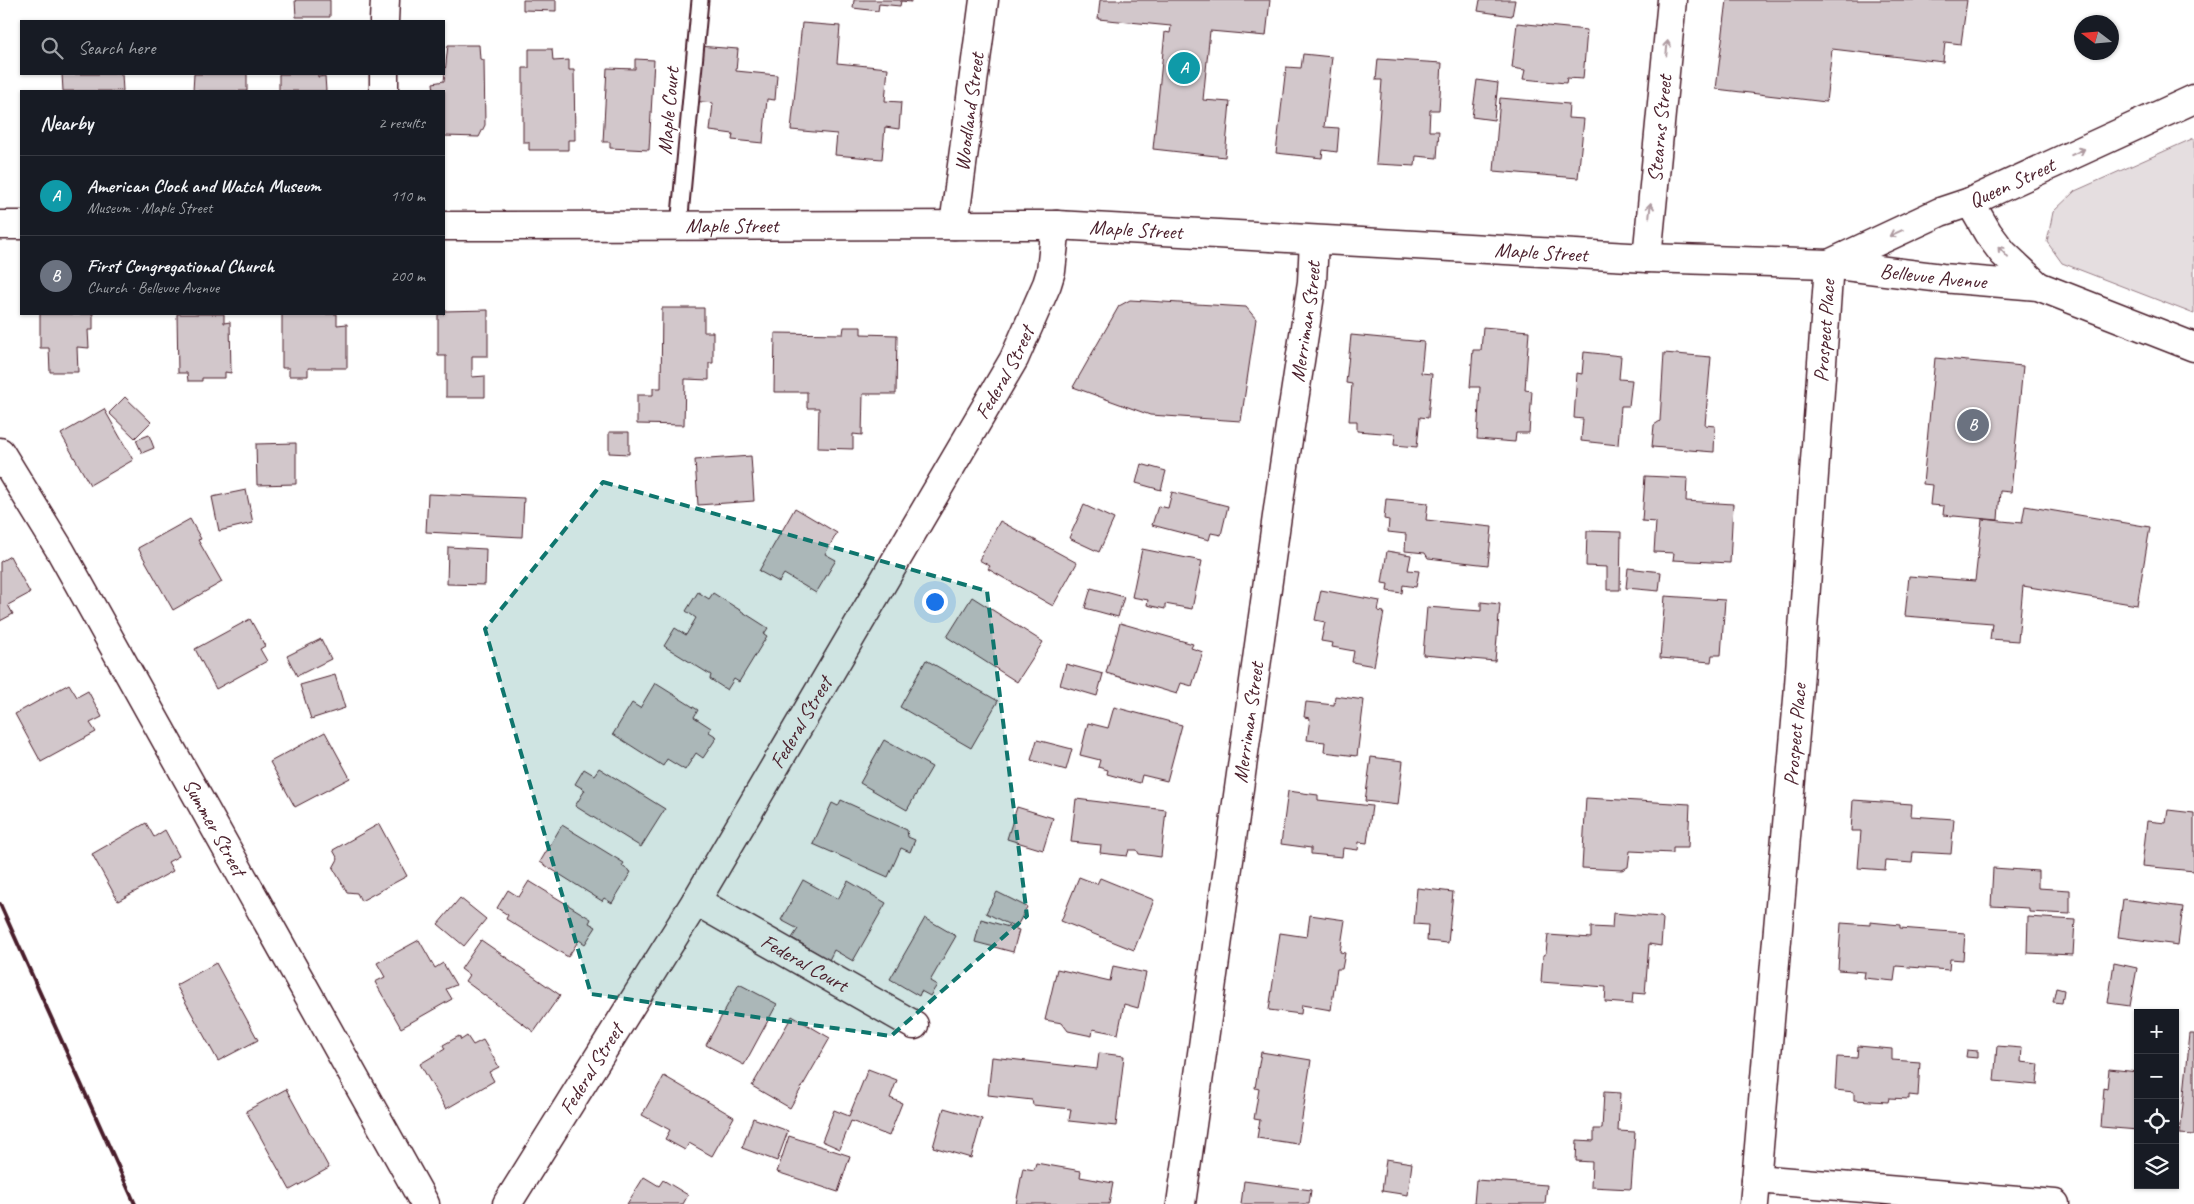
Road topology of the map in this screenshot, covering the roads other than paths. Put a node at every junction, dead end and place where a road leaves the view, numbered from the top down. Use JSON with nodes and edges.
{"nodes":[{"id":1,"x":385,"y":0,"type":"edge"},
{"id":2,"x":700,"y":0,"type":"edge"},
{"id":3,"x":984,"y":0,"type":"edge"},
{"id":4,"x":1672,"y":0,"type":"edge"},
{"id":5,"x":384,"y":20,"type":"edge"},
{"id":6,"x":384,"y":75,"type":"edge"},
{"id":7,"x":384,"y":90,"type":"edge"},
{"id":8,"x":2194,"y":99,"type":"edge"},
{"id":9,"x":1970,"y":202,"type":"junction"},
{"id":10,"x":0,"y":225,"type":"edge"},
{"id":11,"x":20,"y":225,"type":"edge"},
{"id":12,"x":954,"y":225,"type":"junction"},
{"id":13,"x":1056,"y":225,"type":"junction"},
{"id":14,"x":445,"y":226,"type":"edge"},
{"id":15,"x":679,"y":226,"type":"junction"},
{"id":16,"x":1314,"y":240,"type":"junction"},
{"id":17,"x":1647,"y":258,"type":"junction"},
{"id":18,"x":1829,"y":264,"type":"junction"},
{"id":19,"x":2038,"y":286,"type":"junction"},
{"id":20,"x":2194,"y":347,"type":"edge"},
{"id":21,"x":0,"y":452,"type":"edge"},
{"id":22,"x":696,"y":901,"type":"junction"},
{"id":23,"x":914,"y":1025,"type":"dead end"},
{"id":24,"x":1755,"y":1192,"type":"edge"},
{"id":25,"x":425,"y":1204,"type":"edge"},
{"id":26,"x":507,"y":1204,"type":"edge"},
{"id":27,"x":1181,"y":1204,"type":"edge"},
{"id":28,"x":2055,"y":1204,"type":"edge"}],
"edges":[{"from":1,"to":5,"type":"street"},
{"from":2,"to":15,"type":"lane","name":"Maple Court"},
{"from":3,"to":12,"type":"street","name":"Woodland Street"},
{"from":17,"to":4,"type":"street","name":"Stearns Street","one_way":true},
{"from":6,"to":7,"type":"street"},
{"from":9,"to":8,"type":"street","name":"Queen Street","one_way":true},
{"from":9,"to":18,"type":"street","name":"Queen Street","one_way":true},
{"from":19,"to":9,"type":"street","name":"Bellevue Avenue","one_way":true},
{"from":10,"to":11,"type":"street"},
{"from":12,"to":13,"type":"street","name":"Maple Street"},
{"from":12,"to":15,"type":"street","name":"Maple Street"},
{"from":13,"to":16,"type":"street","name":"Maple Street"},
{"from":13,"to":22,"type":"street","name":"Federal Street"},
{"from":14,"to":15,"type":"street","name":"Maple Street"},
{"from":16,"to":17,"type":"street","name":"Maple Street"},
{"from":16,"to":27,"type":"street","name":"Merriman Street"},
{"from":17,"to":18,"type":"street","name":"Maple Street"},
{"from":18,"to":19,"type":"street","name":"Bellevue Avenue"},
{"from":18,"to":24,"type":"street","name":"Prospect Place"},
{"from":19,"to":20,"type":"street","name":"Bellevue Avenue"},
{"from":21,"to":25,"type":"street","name":"Summer Street"},
{"from":22,"to":23,"type":"street","name":"Federal Court"},
{"from":22,"to":26,"type":"street","name":"Federal Street"},
{"from":24,"to":28,"type":"street"}]}
